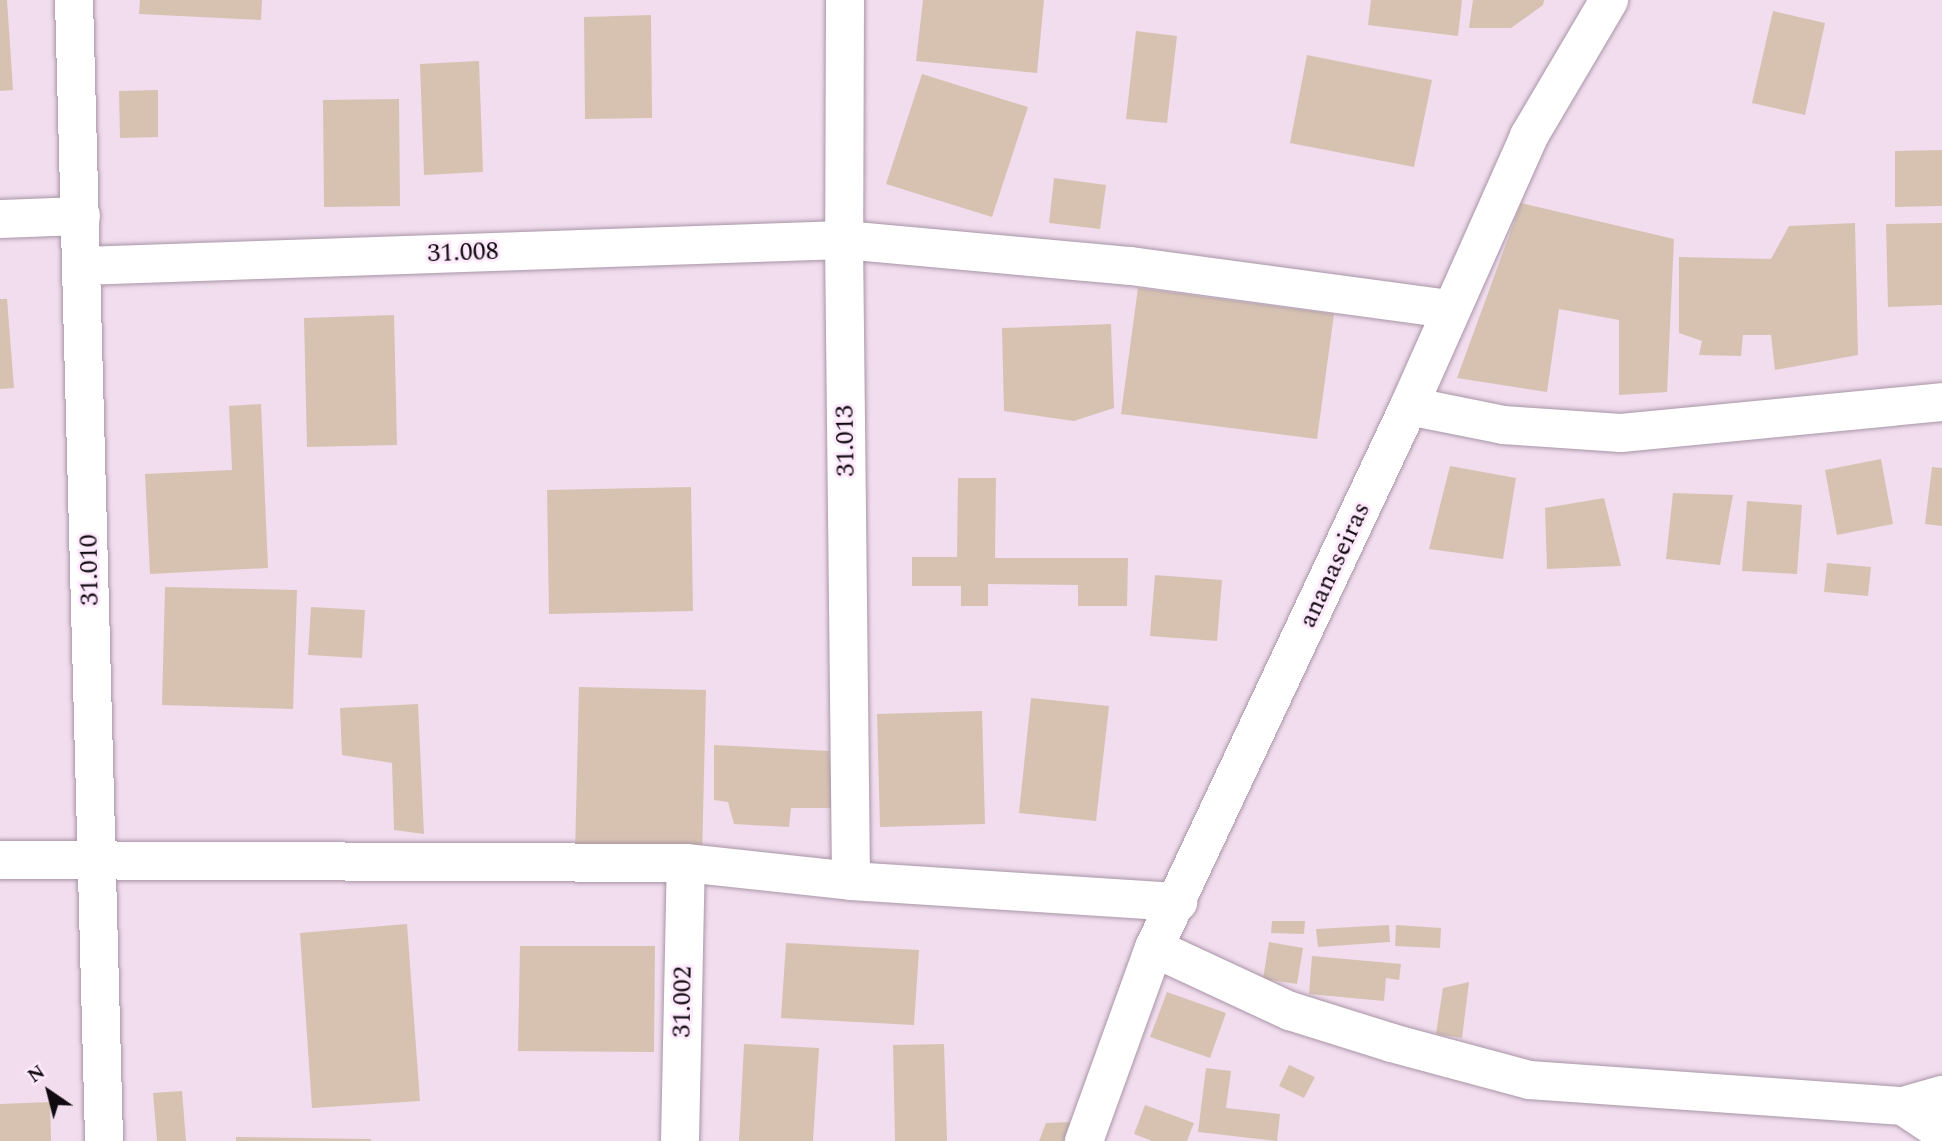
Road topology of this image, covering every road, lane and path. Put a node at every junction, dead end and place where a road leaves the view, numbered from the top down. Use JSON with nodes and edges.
{"nodes":[{"id":1,"x":74,"y":0,"type":"edge"},
{"id":2,"x":845,"y":0,"type":"edge"},
{"id":3,"x":1609,"y":0,"type":"edge"},
{"id":4,"x":81,"y":216,"type":"junction"},
{"id":5,"x":0,"y":219,"type":"edge"},
{"id":6,"x":844,"y":240,"type":"junction"},
{"id":7,"x":82,"y":266,"type":"junction"},
{"id":8,"x":1451,"y":309,"type":"junction"},
{"id":9,"x":1942,"y":402,"type":"edge"},
{"id":10,"x":1409,"y":406,"type":"junction"},
{"id":11,"x":0,"y":860,"type":"edge"},
{"id":12,"x":97,"y":860,"type":"junction"},
{"id":13,"x":686,"y":863,"type":"junction"},
{"id":14,"x":851,"y":881,"type":"junction"},
{"id":15,"x":1178,"y":902,"type":"junction"},
{"id":16,"x":1154,"y":948,"type":"junction"},
{"id":17,"x":1942,"y":1095,"type":"edge"},
{"id":18,"x":1903,"y":1106,"type":"junction"},
{"id":19,"x":1942,"y":1132,"type":"edge"},
{"id":20,"x":104,"y":1141,"type":"edge"},
{"id":21,"x":680,"y":1141,"type":"edge"},
{"id":22,"x":1084,"y":1141,"type":"edge"}],
"edges":[{"from":1,"to":4,"type":"street","name":"31.010"},
{"from":2,"to":6,"type":"street","name":"31.013"},
{"from":3,"to":8,"type":"street","name":"ananaseiras"},
{"from":4,"to":5,"type":"street"},
{"from":4,"to":7,"type":"street","name":"31.010"},
{"from":6,"to":7,"type":"street","name":"31.008"},
{"from":6,"to":8,"type":"street","name":"31.008"},
{"from":6,"to":14,"type":"street","name":"31.013"},
{"from":7,"to":12,"type":"street","name":"31.010"},
{"from":8,"to":10,"type":"street","name":"ananaseiras"},
{"from":9,"to":10,"type":"street"},
{"from":10,"to":15,"type":"street","name":"ananaseiras"},
{"from":11,"to":12,"type":"street"},
{"from":12,"to":13,"type":"street"},
{"from":12,"to":20,"type":"street","name":"31.010"},
{"from":13,"to":14,"type":"street"},
{"from":13,"to":21,"type":"street","name":"31.002"},
{"from":14,"to":15,"type":"street"},
{"from":15,"to":16,"type":"street","name":"ananaseiras"},
{"from":16,"to":18,"type":"street"},
{"from":16,"to":22,"type":"street","name":"ananaseiras"},
{"from":17,"to":18,"type":"street"},
{"from":18,"to":19,"type":"street"}]}
